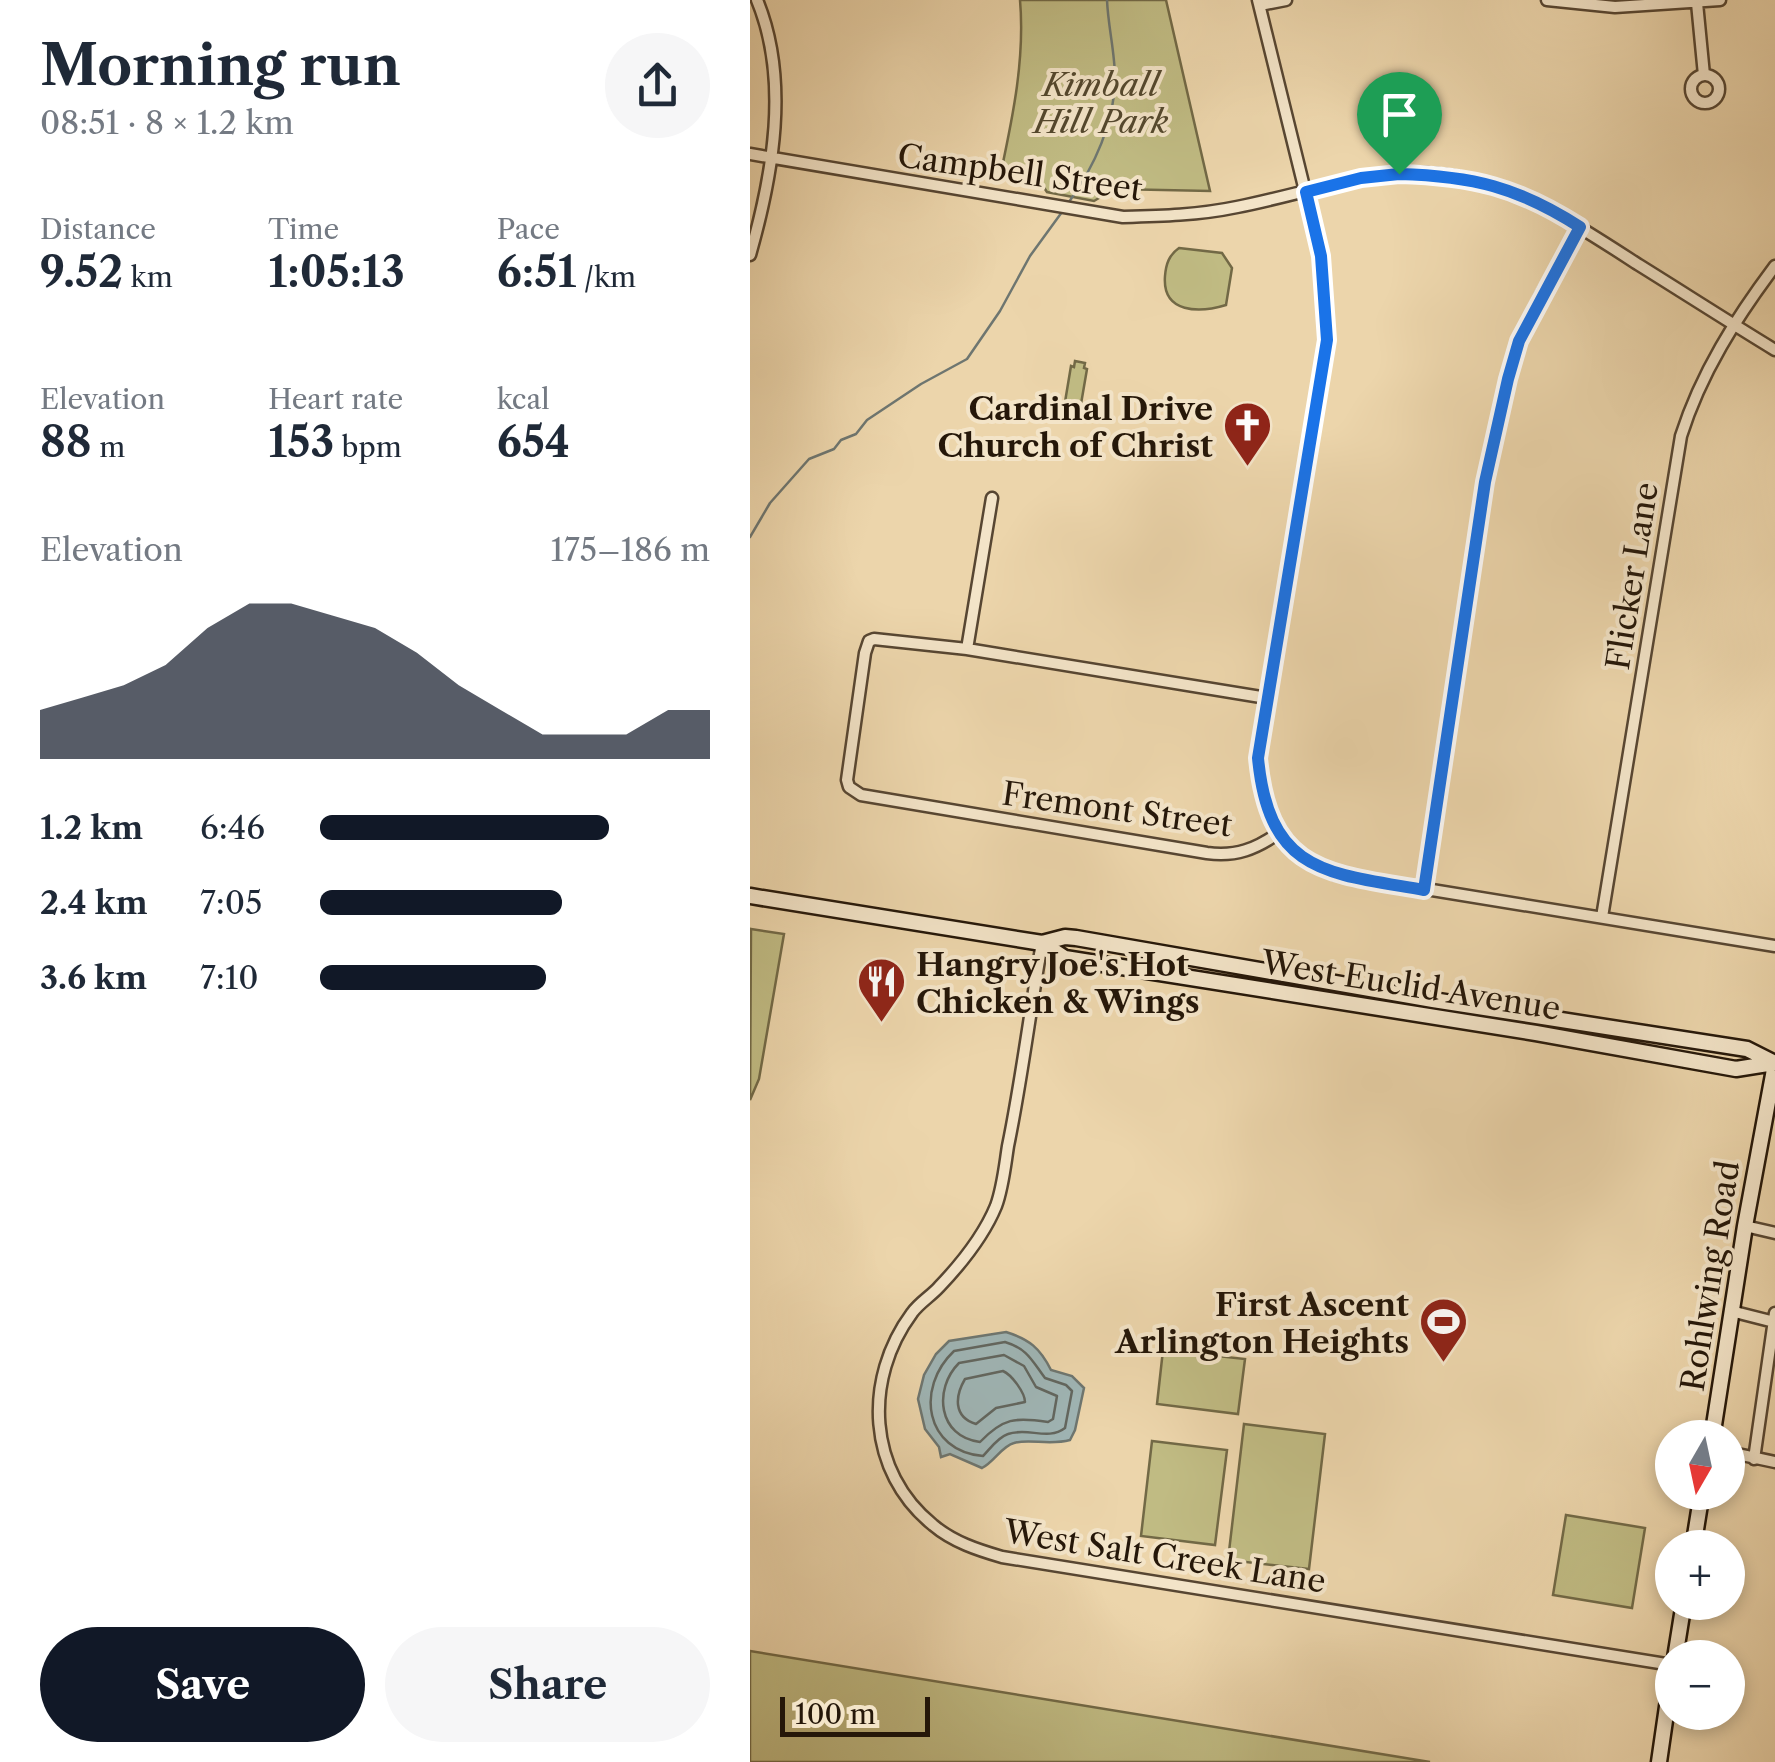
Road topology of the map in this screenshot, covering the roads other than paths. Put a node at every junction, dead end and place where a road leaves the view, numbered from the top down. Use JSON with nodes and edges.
{"nodes":[{"id":1,"x":757,"y":0,"type":"edge"},
{"id":2,"x":1286,"y":0,"type":"edge"},
{"id":3,"x":1547,"y":0,"type":"edge"},
{"id":4,"x":1720,"y":0,"type":"edge"},
{"id":5,"x":1259,"y":3,"type":"edge"},
{"id":6,"x":1697,"y":3,"type":"junction"},
{"id":7,"x":1704,"y":75,"type":"dead end"},
{"id":8,"x":750,"y":154,"type":"edge"},
{"id":9,"x":769,"y":158,"type":"junction"},
{"id":10,"x":1306,"y":192,"type":"junction"},
{"id":11,"x":1580,"y":227,"type":"junction"},
{"id":12,"x":750,"y":255,"type":"edge"},
{"id":13,"x":1775,"y":266,"type":"edge"},
{"id":14,"x":1734,"y":325,"type":"junction"},
{"id":15,"x":1775,"y":350,"type":"edge"},
{"id":16,"x":992,"y":498,"type":"dead end"},
{"id":17,"x":967,"y":649,"type":"junction"},
{"id":18,"x":1267,"y":698,"type":"junction"},
{"id":19,"x":1280,"y":832,"type":"junction"},
{"id":20,"x":1424,"y":890,"type":"junction"},
{"id":21,"x":750,"y":896,"type":"edge"},
{"id":22,"x":1602,"y":916,"type":"junction"},
{"id":23,"x":1042,"y":942,"type":"junction"},
{"id":24,"x":1775,"y":946,"type":"edge"},
{"id":25,"x":1775,"y":1063,"type":"edge"},
{"id":26,"x":1744,"y":1226,"type":"junction"},
{"id":27,"x":1775,"y":1233,"type":"edge"},
{"id":28,"x":1731,"y":1311,"type":"junction"},
{"id":29,"x":1775,"y":1313,"type":"edge"},
{"id":30,"x":1774,"y":1322,"type":"edge"},
{"id":31,"x":1774,"y":1344,"type":"edge"},
{"id":32,"x":1715,"y":1420,"type":"edge"},
{"id":33,"x":1745,"y":1457,"type":"edge"},
{"id":34,"x":1754,"y":1459,"type":"junction"},
{"id":35,"x":1775,"y":1462,"type":"edge"},
{"id":36,"x":1655,"y":1665,"type":"edge"},
{"id":37,"x":1663,"y":1730,"type":"edge"},
{"id":38,"x":1659,"y":1762,"type":"edge"}],
"edges":[{"from":1,"to":9,"type":"street"},
{"from":2,"to":5,"type":"street"},
{"from":3,"to":6,"type":"street"},
{"from":4,"to":6,"type":"street"},
{"from":5,"to":10,"type":"street"},
{"from":6,"to":7,"type":"street"},
{"from":8,"to":9,"type":"street","name":"Campbell Street"},
{"from":9,"to":10,"type":"street","name":"Campbell Street"},
{"from":9,"to":12,"type":"street"},
{"from":10,"to":11,"type":"street","name":"Campbell Street"},
{"from":10,"to":18,"type":"street"},
{"from":11,"to":14,"type":"street","name":"Campbell Street"},
{"from":11,"to":20,"type":"street"},
{"from":13,"to":14,"type":"street","name":"Flicker Lane"},
{"from":14,"to":15,"type":"street","name":"Campbell Street"},
{"from":14,"to":22,"type":"street","name":"Flicker Lane"},
{"from":16,"to":17,"type":"street"},
{"from":17,"to":18,"type":"street"},
{"from":17,"to":19,"type":"street","name":"Fremont Street"},
{"from":18,"to":19,"type":"street"},
{"from":19,"to":20,"type":"street","name":"Fremont Street"},
{"from":20,"to":22,"type":"street","name":"Fremont Street"},
{"from":21,"to":23,"type":"main road","name":"West Euclid Avenue"},
{"from":22,"to":24,"type":"street","name":"Fremont Street"},
{"from":23,"to":25,"type":"main road","name":"West Euclid Avenue"},
{"from":23,"to":25,"type":"main road","name":"West Euclid Avenue"},
{"from":23,"to":36,"type":"street","name":"West Salt Creek Lane"},
{"from":25,"to":26,"type":"main road","name":"Rohlwing Road"},
{"from":26,"to":27,"type":"street"},
{"from":26,"to":28,"type":"main road","name":"Rohlwing Road"},
{"from":28,"to":30,"type":"street"},
{"from":28,"to":32,"type":"main road","name":"Rohlwing Road"},
{"from":29,"to":30,"type":"street"},
{"from":30,"to":31,"type":"street"},
{"from":31,"to":34,"type":"street"},
{"from":33,"to":34,"type":"street"},
{"from":34,"to":35,"type":"street"},
{"from":37,"to":38,"type":"main road"}]}
